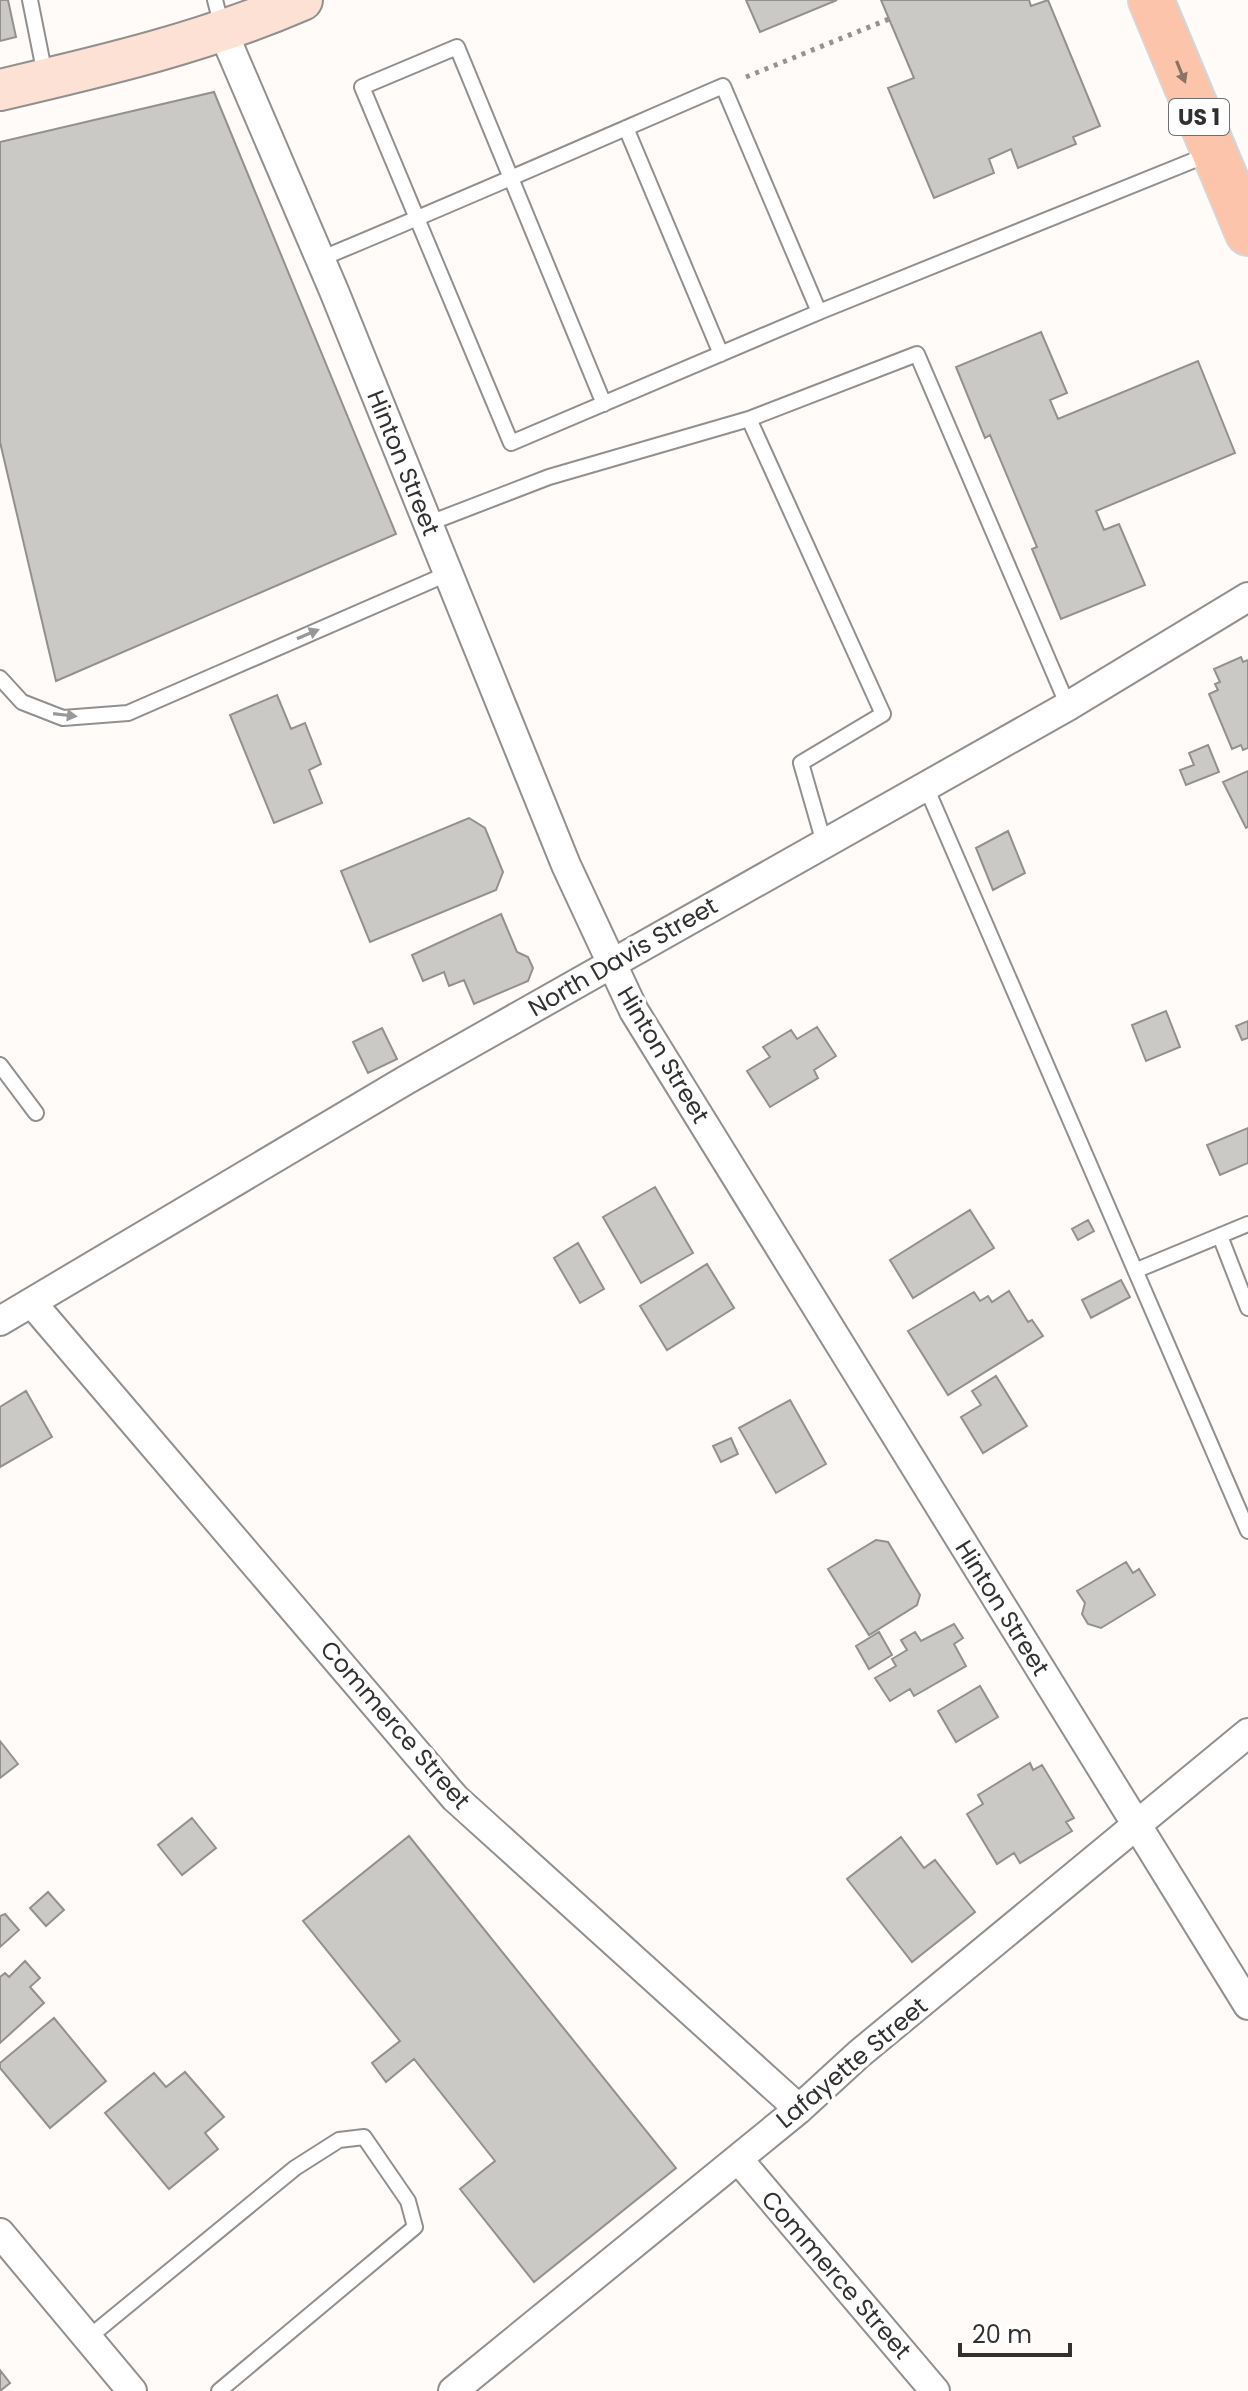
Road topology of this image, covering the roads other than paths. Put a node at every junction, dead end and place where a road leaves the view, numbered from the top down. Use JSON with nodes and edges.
{"nodes":[{"id":1,"x":30,"y":0,"type":"edge"},
{"id":2,"x":302,"y":0,"type":"edge"},
{"id":3,"x":1151,"y":0,"type":"edge"},
{"id":4,"x":219,"y":16,"type":"edge"},
{"id":5,"x":46,"y":79,"type":"junction"},
{"id":6,"x":0,"y":90,"type":"edge"},
{"id":7,"x":626,"y":128,"type":"junction"},
{"id":8,"x":1214,"y":152,"type":"junction"},
{"id":9,"x":511,"y":178,"type":"junction"},
{"id":10,"x":416,"y":219,"type":"junction"},
{"id":11,"x":1248,"y":233,"type":"edge"},
{"id":12,"x":320,"y":259,"type":"junction"},
{"id":13,"x":819,"y":312,"type":"junction"},
{"id":14,"x":721,"y":354,"type":"junction"},
{"id":15,"x":604,"y":404,"type":"junction"},
{"id":16,"x":749,"y":419,"type":"junction"},
{"id":17,"x":427,"y":524,"type":"junction"},
{"id":18,"x":447,"y":574,"type":"junction"},
{"id":19,"x":1248,"y":597,"type":"edge"},
{"id":20,"x":0,"y":678,"type":"edge"},
{"id":21,"x":1068,"y":706,"type":"junction"},
{"id":22,"x":926,"y":787,"type":"junction"},
{"id":23,"x":824,"y":843,"type":"junction"},
{"id":24,"x":610,"y":963,"type":"junction"},
{"id":25,"x":0,"y":1065,"type":"edge"},
{"id":26,"x":36,"y":1113,"type":"dead end"},
{"id":27,"x":1248,"y":1224,"type":"edge"},
{"id":28,"x":1220,"y":1236,"type":"junction"},
{"id":29,"x":1137,"y":1270,"type":"junction"},
{"id":30,"x":32,"y":1303,"type":"junction"},
{"id":31,"x":1248,"y":1308,"type":"edge"},
{"id":32,"x":0,"y":1321,"type":"edge"},
{"id":33,"x":1248,"y":1531,"type":"edge"},
{"id":34,"x":1248,"y":1733,"type":"edge"},
{"id":35,"x":1137,"y":1827,"type":"junction"},
{"id":36,"x":1248,"y":2005,"type":"edge"},
{"id":37,"x":799,"y":2109,"type":"junction"},
{"id":38,"x":738,"y":2159,"type":"junction"},
{"id":39,"x":0,"y":2233,"type":"edge"},
{"id":40,"x":88,"y":2338,"type":"junction"},
{"id":41,"x":132,"y":2391,"type":"edge"},
{"id":42,"x":219,"y":2391,"type":"edge"},
{"id":43,"x":453,"y":2391,"type":"edge"},
{"id":44,"x":935,"y":2391,"type":"edge"}],
"edges":[{"from":1,"to":5,"type":"lane"},
{"from":2,"to":4,"type":"main road"},
{"from":3,"to":8,"type":"main road","number":"US 1","one_way":true},
{"from":4,"to":5,"type":"main road"},
{"from":4,"to":12,"type":"street","name":"Hinton Street"},
{"from":5,"to":6,"type":"main road"},
{"from":7,"to":9,"type":"lane"},
{"from":7,"to":13,"type":"lane"},
{"from":7,"to":14,"type":"lane"},
{"from":8,"to":11,"type":"main road","number":"US 1"},
{"from":8,"to":13,"type":"lane"},
{"from":9,"to":10,"type":"lane"},
{"from":9,"to":10,"type":"lane"},
{"from":9,"to":15,"type":"lane"},
{"from":10,"to":12,"type":"lane"},
{"from":10,"to":15,"type":"lane"},
{"from":12,"to":17,"type":"street","name":"Hinton Street"},
{"from":13,"to":14,"type":"lane"},
{"from":14,"to":15,"type":"lane"},
{"from":16,"to":17,"type":"lane"},
{"from":16,"to":21,"type":"lane"},
{"from":16,"to":23,"type":"lane"},
{"from":17,"to":18,"type":"street","name":"Hinton Street"},
{"from":20,"to":18,"type":"lane","one_way":true},
{"from":18,"to":24,"type":"street","name":"Hinton Street"},
{"from":19,"to":21,"type":"street","name":"North Davis Street"},
{"from":21,"to":22,"type":"street","name":"North Davis Street"},
{"from":22,"to":23,"type":"street","name":"North Davis Street"},
{"from":22,"to":29,"type":"lane"},
{"from":23,"to":24,"type":"street","name":"North Davis Street"},
{"from":24,"to":30,"type":"street","name":"North Davis Street"},
{"from":24,"to":35,"type":"street","name":"Hinton Street"},
{"from":25,"to":26,"type":"lane"},
{"from":27,"to":28,"type":"lane"},
{"from":28,"to":29,"type":"lane"},
{"from":28,"to":31,"type":"lane"},
{"from":29,"to":33,"type":"lane"},
{"from":30,"to":32,"type":"street","name":"North Davis Street"},
{"from":30,"to":37,"type":"street","name":"Commerce Street"},
{"from":34,"to":35,"type":"street","name":"Lafayette Street"},
{"from":35,"to":36,"type":"street","name":"Hinton Street"},
{"from":35,"to":37,"type":"street","name":"Lafayette Street"},
{"from":37,"to":38,"type":"street","name":"Lafayette Street"},
{"from":38,"to":43,"type":"street","name":"Lafayette Street"},
{"from":38,"to":44,"type":"street","name":"Commerce Street"},
{"from":39,"to":40,"type":"street"},
{"from":40,"to":41,"type":"street"},
{"from":40,"to":42,"type":"lane"}]}
